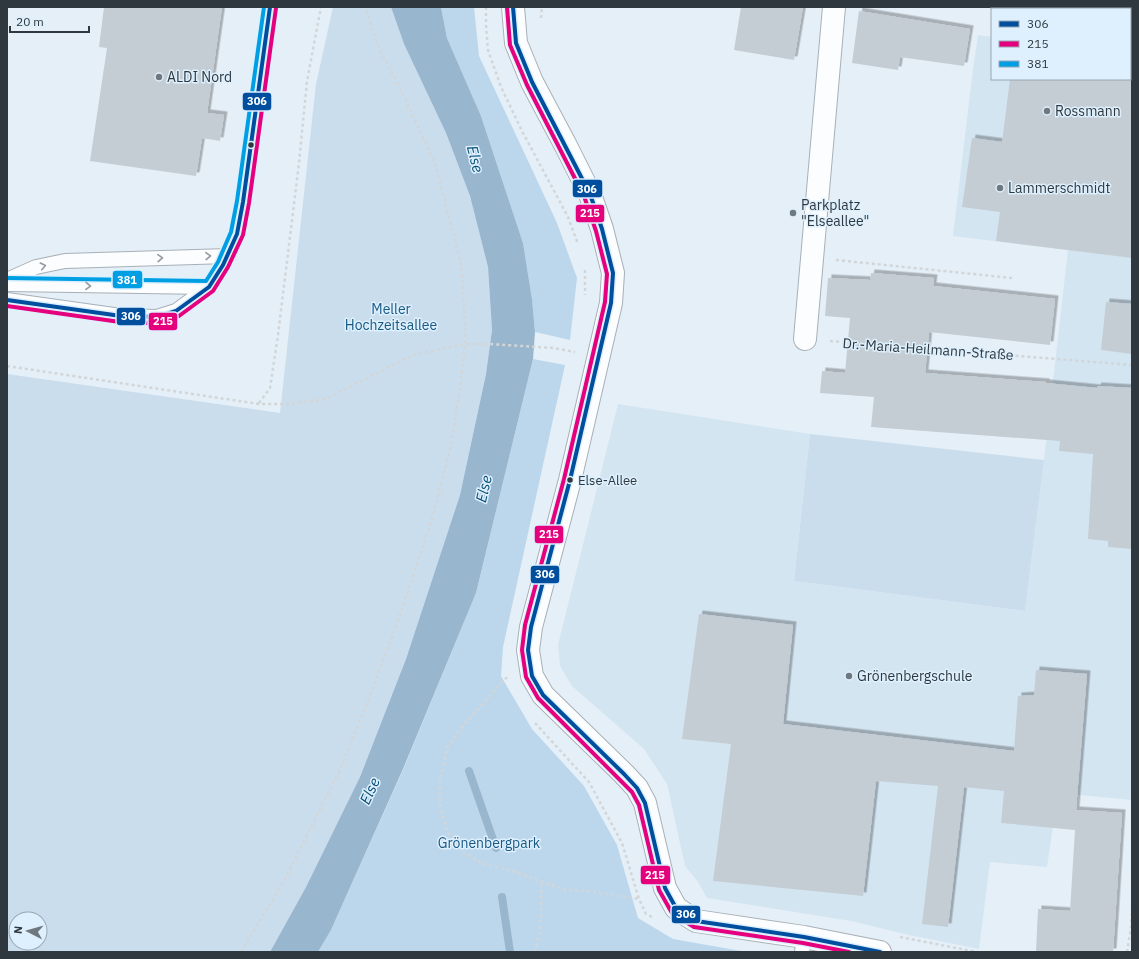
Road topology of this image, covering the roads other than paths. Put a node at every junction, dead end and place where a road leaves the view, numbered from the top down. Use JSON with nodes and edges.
{"nodes":[{"id":1,"x":270,"y":7,"type":"edge"},
{"id":2,"x":513,"y":7,"type":"edge"},
{"id":3,"x":834,"y":7,"type":"edge"},
{"id":4,"x":228,"y":256,"type":"junction"},
{"id":5,"x":7,"y":280,"type":"edge"},
{"id":6,"x":7,"y":284,"type":"edge"},
{"id":7,"x":209,"y":287,"type":"junction"},
{"id":8,"x":7,"y":300,"type":"edge"},
{"id":9,"x":805,"y":339,"type":"road end"},
{"id":10,"x":803,"y":944,"type":"edge"},
{"id":11,"x":880,"y":952,"type":"edge"}],
"edges":[{"from":1,"to":4,"type":"lane"},
{"from":2,"to":10,"type":"street"},
{"from":3,"to":9,"type":"street"},
{"from":5,"to":4,"type":"lane","one_way":true},
{"from":4,"to":7,"type":"lane"},
{"from":6,"to":7,"type":"lane","one_way":true},
{"from":7,"to":8,"type":"lane"},
{"from":10,"to":11,"type":"street"}]}
